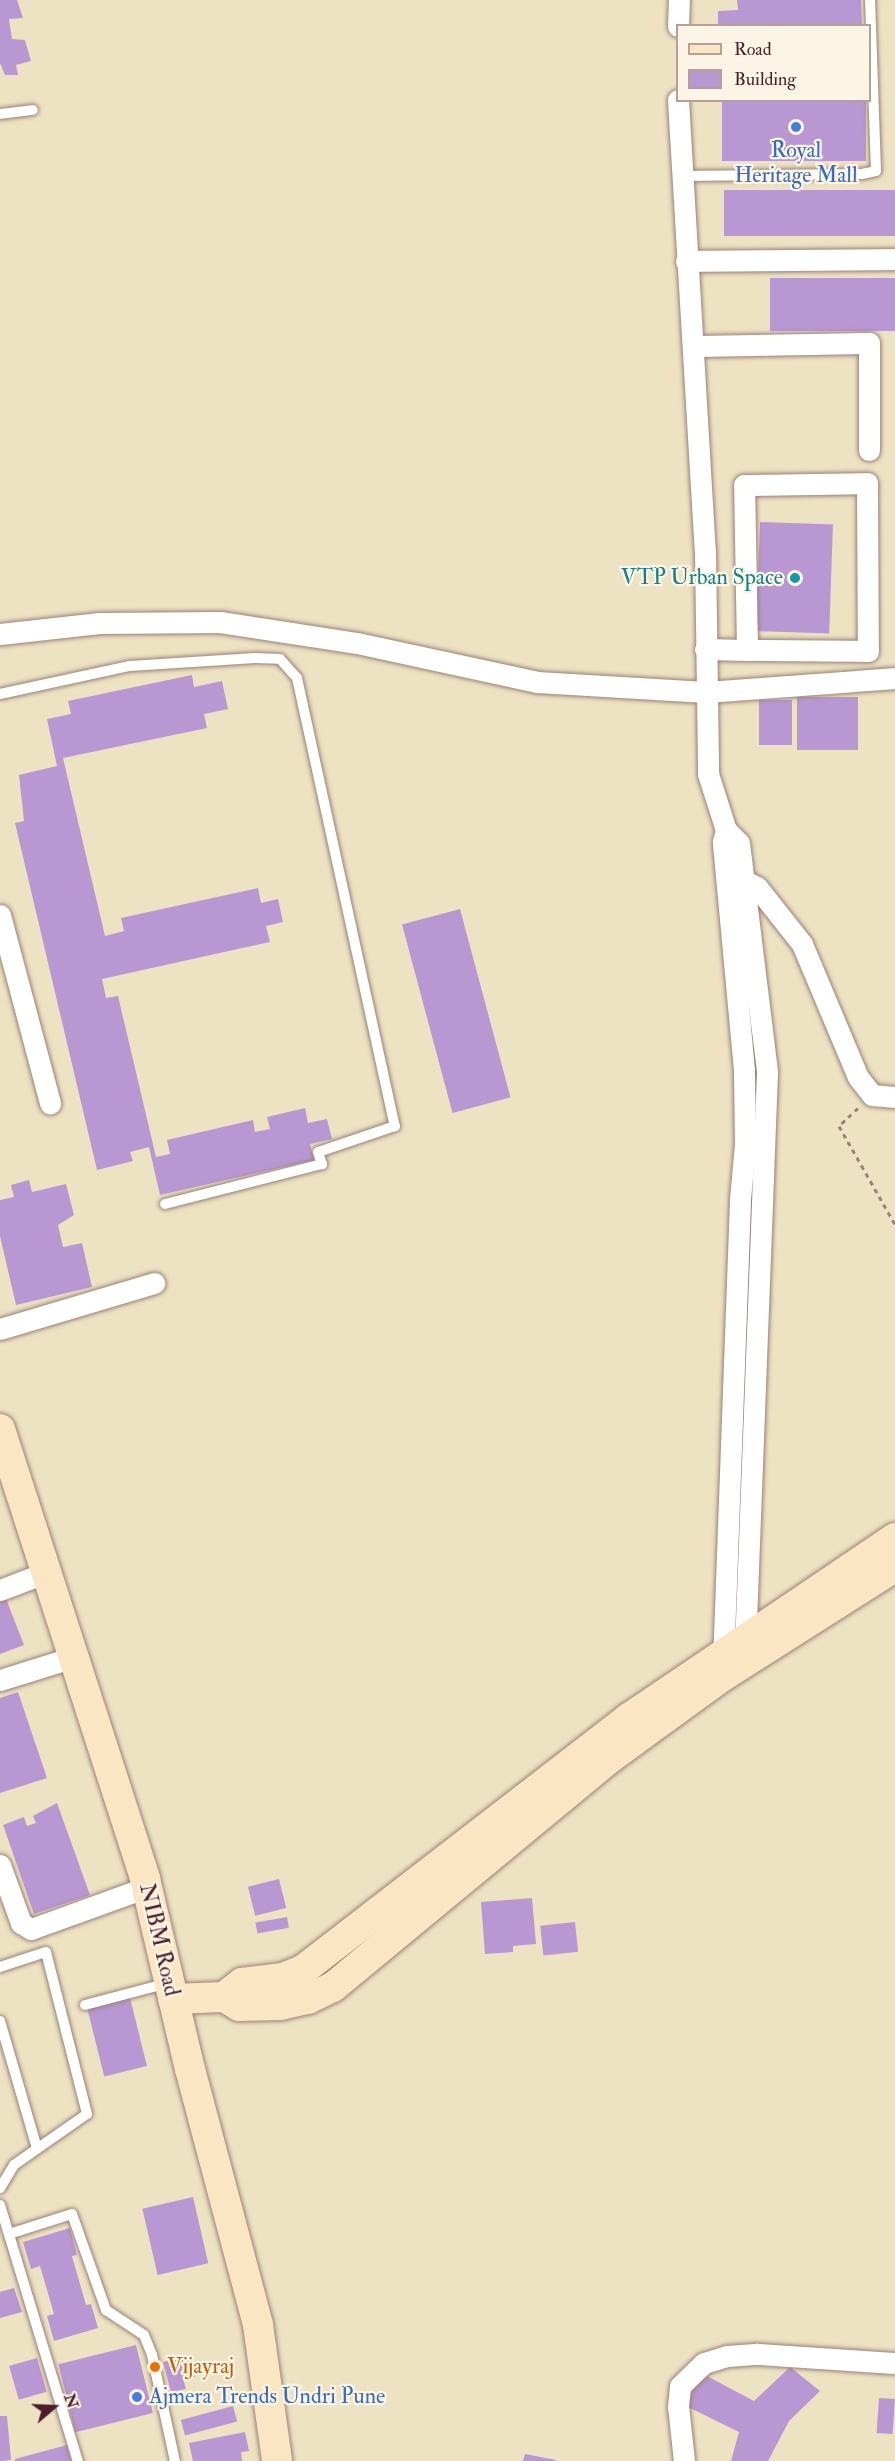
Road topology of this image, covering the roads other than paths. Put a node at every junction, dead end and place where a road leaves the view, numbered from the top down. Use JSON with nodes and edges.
{"nodes":[{"id":1,"x":679,"y":0,"type":"edge"},
{"id":2,"x":870,"y":0,"type":"edge"},
{"id":3,"x":678,"y":24,"type":"edge"},
{"id":4,"x":871,"y":24,"type":"edge"},
{"id":5,"x":871,"y":28,"type":"edge"},
{"id":6,"x":678,"y":102,"type":"edge"},
{"id":7,"x":33,"y":110,"type":"dead end"},
{"id":8,"x":0,"y":114,"type":"edge"},
{"id":9,"x":682,"y":176,"type":"junction"},
{"id":10,"x":895,"y":259,"type":"edge"},
{"id":11,"x":686,"y":261,"type":"junction"},
{"id":12,"x":693,"y":346,"type":"junction"},
{"id":13,"x":869,"y":450,"type":"dead end"},
{"id":14,"x":0,"y":634,"type":"edge"},
{"id":15,"x":705,"y":649,"type":"junction"},
{"id":16,"x":747,"y":650,"type":"junction"},
{"id":17,"x":895,"y":678,"type":"edge"},
{"id":18,"x":706,"y":692,"type":"junction"},
{"id":19,"x":0,"y":694,"type":"edge"},
{"id":20,"x":726,"y":830,"type":"junction"},
{"id":21,"x":728,"y":872,"type":"junction"},
{"id":22,"x":747,"y":882,"type":"junction"},
{"id":23,"x":0,"y":915,"type":"edge"},
{"id":24,"x":895,"y":1097,"type":"edge"},
{"id":25,"x":50,"y":1103,"type":"dead end"},
{"id":26,"x":165,"y":1203,"type":"dead end"},
{"id":27,"x":153,"y":1284,"type":"dead end"},
{"id":28,"x":0,"y":1329,"type":"edge"},
{"id":29,"x":2,"y":1439,"type":"edge"},
{"id":30,"x":895,"y":1538,"type":"edge"},
{"id":31,"x":895,"y":1567,"type":"edge"},
{"id":32,"x":47,"y":1572,"type":"junction"},
{"id":33,"x":0,"y":1590,"type":"edge"},
{"id":34,"x":74,"y":1657,"type":"junction"},
{"id":35,"x":734,"y":1657,"type":"junction"},
{"id":36,"x":0,"y":1680,"type":"edge"},
{"id":37,"x":0,"y":1865,"type":"edge"},
{"id":38,"x":147,"y":1887,"type":"junction"},
{"id":39,"x":0,"y":1967,"type":"edge"},
{"id":40,"x":171,"y":1991,"type":"junction"},
{"id":41,"x":85,"y":2005,"type":"dead end"},
{"id":42,"x":0,"y":2021,"type":"edge"},
{"id":43,"x":37,"y":2148,"type":"junction"},
{"id":44,"x":0,"y":2188,"type":"edge"},
{"id":45,"x":0,"y":2205,"type":"edge"},
{"id":46,"x":9,"y":2234,"type":"junction"},
{"id":47,"x":895,"y":2363,"type":"edge"},
{"id":48,"x":78,"y":2461,"type":"edge"},
{"id":49,"x":175,"y":2461,"type":"edge"},
{"id":50,"x":277,"y":2461,"type":"edge"},
{"id":51,"x":684,"y":2461,"type":"edge"}],
"edges":[{"from":1,"to":3,"type":"street"},
{"from":2,"to":4,"type":"lane"},
{"from":5,"to":9,"type":"lane"},
{"from":6,"to":9,"type":"street"},
{"from":7,"to":8,"type":"lane"},
{"from":9,"to":11,"type":"street"},
{"from":10,"to":11,"type":"street"},
{"from":11,"to":12,"type":"street"},
{"from":12,"to":13,"type":"street"},
{"from":12,"to":15,"type":"street"},
{"from":14,"to":18,"type":"street"},
{"from":15,"to":16,"type":"street"},
{"from":15,"to":18,"type":"street"},
{"from":16,"to":16,"type":"street"},
{"from":17,"to":18,"type":"street"},
{"from":18,"to":20,"type":"street"},
{"from":19,"to":26,"type":"lane"},
{"from":20,"to":21,"type":"street"},
{"from":20,"to":22,"type":"street"},
{"from":21,"to":22,"type":"street"},
{"from":21,"to":35,"type":"street"},
{"from":22,"to":24,"type":"street"},
{"from":22,"to":35,"type":"street"},
{"from":23,"to":25,"type":"street"},
{"from":27,"to":28,"type":"street"},
{"from":29,"to":32,"type":"main road","name":"NIBM Road"},
{"from":30,"to":35,"type":"main road"},
{"from":31,"to":35,"type":"main road"},
{"from":32,"to":33,"type":"street"},
{"from":32,"to":34,"type":"main road","name":"NIBM Road"},
{"from":34,"to":36,"type":"street"},
{"from":34,"to":38,"type":"main road","name":"NIBM Road"},
{"from":35,"to":40,"type":"main road"},
{"from":37,"to":38,"type":"street"},
{"from":38,"to":40,"type":"main road","name":"NIBM Road"},
{"from":39,"to":43,"type":"lane"},
{"from":40,"to":41,"type":"lane"},
{"from":40,"to":50,"type":"main road","name":"NIBM Road"},
{"from":42,"to":43,"type":"lane"},
{"from":43,"to":44,"type":"lane"},
{"from":45,"to":46,"type":"lane"},
{"from":46,"to":48,"type":"lane"},
{"from":46,"to":49,"type":"lane"},
{"from":47,"to":51,"type":"street"}]}
